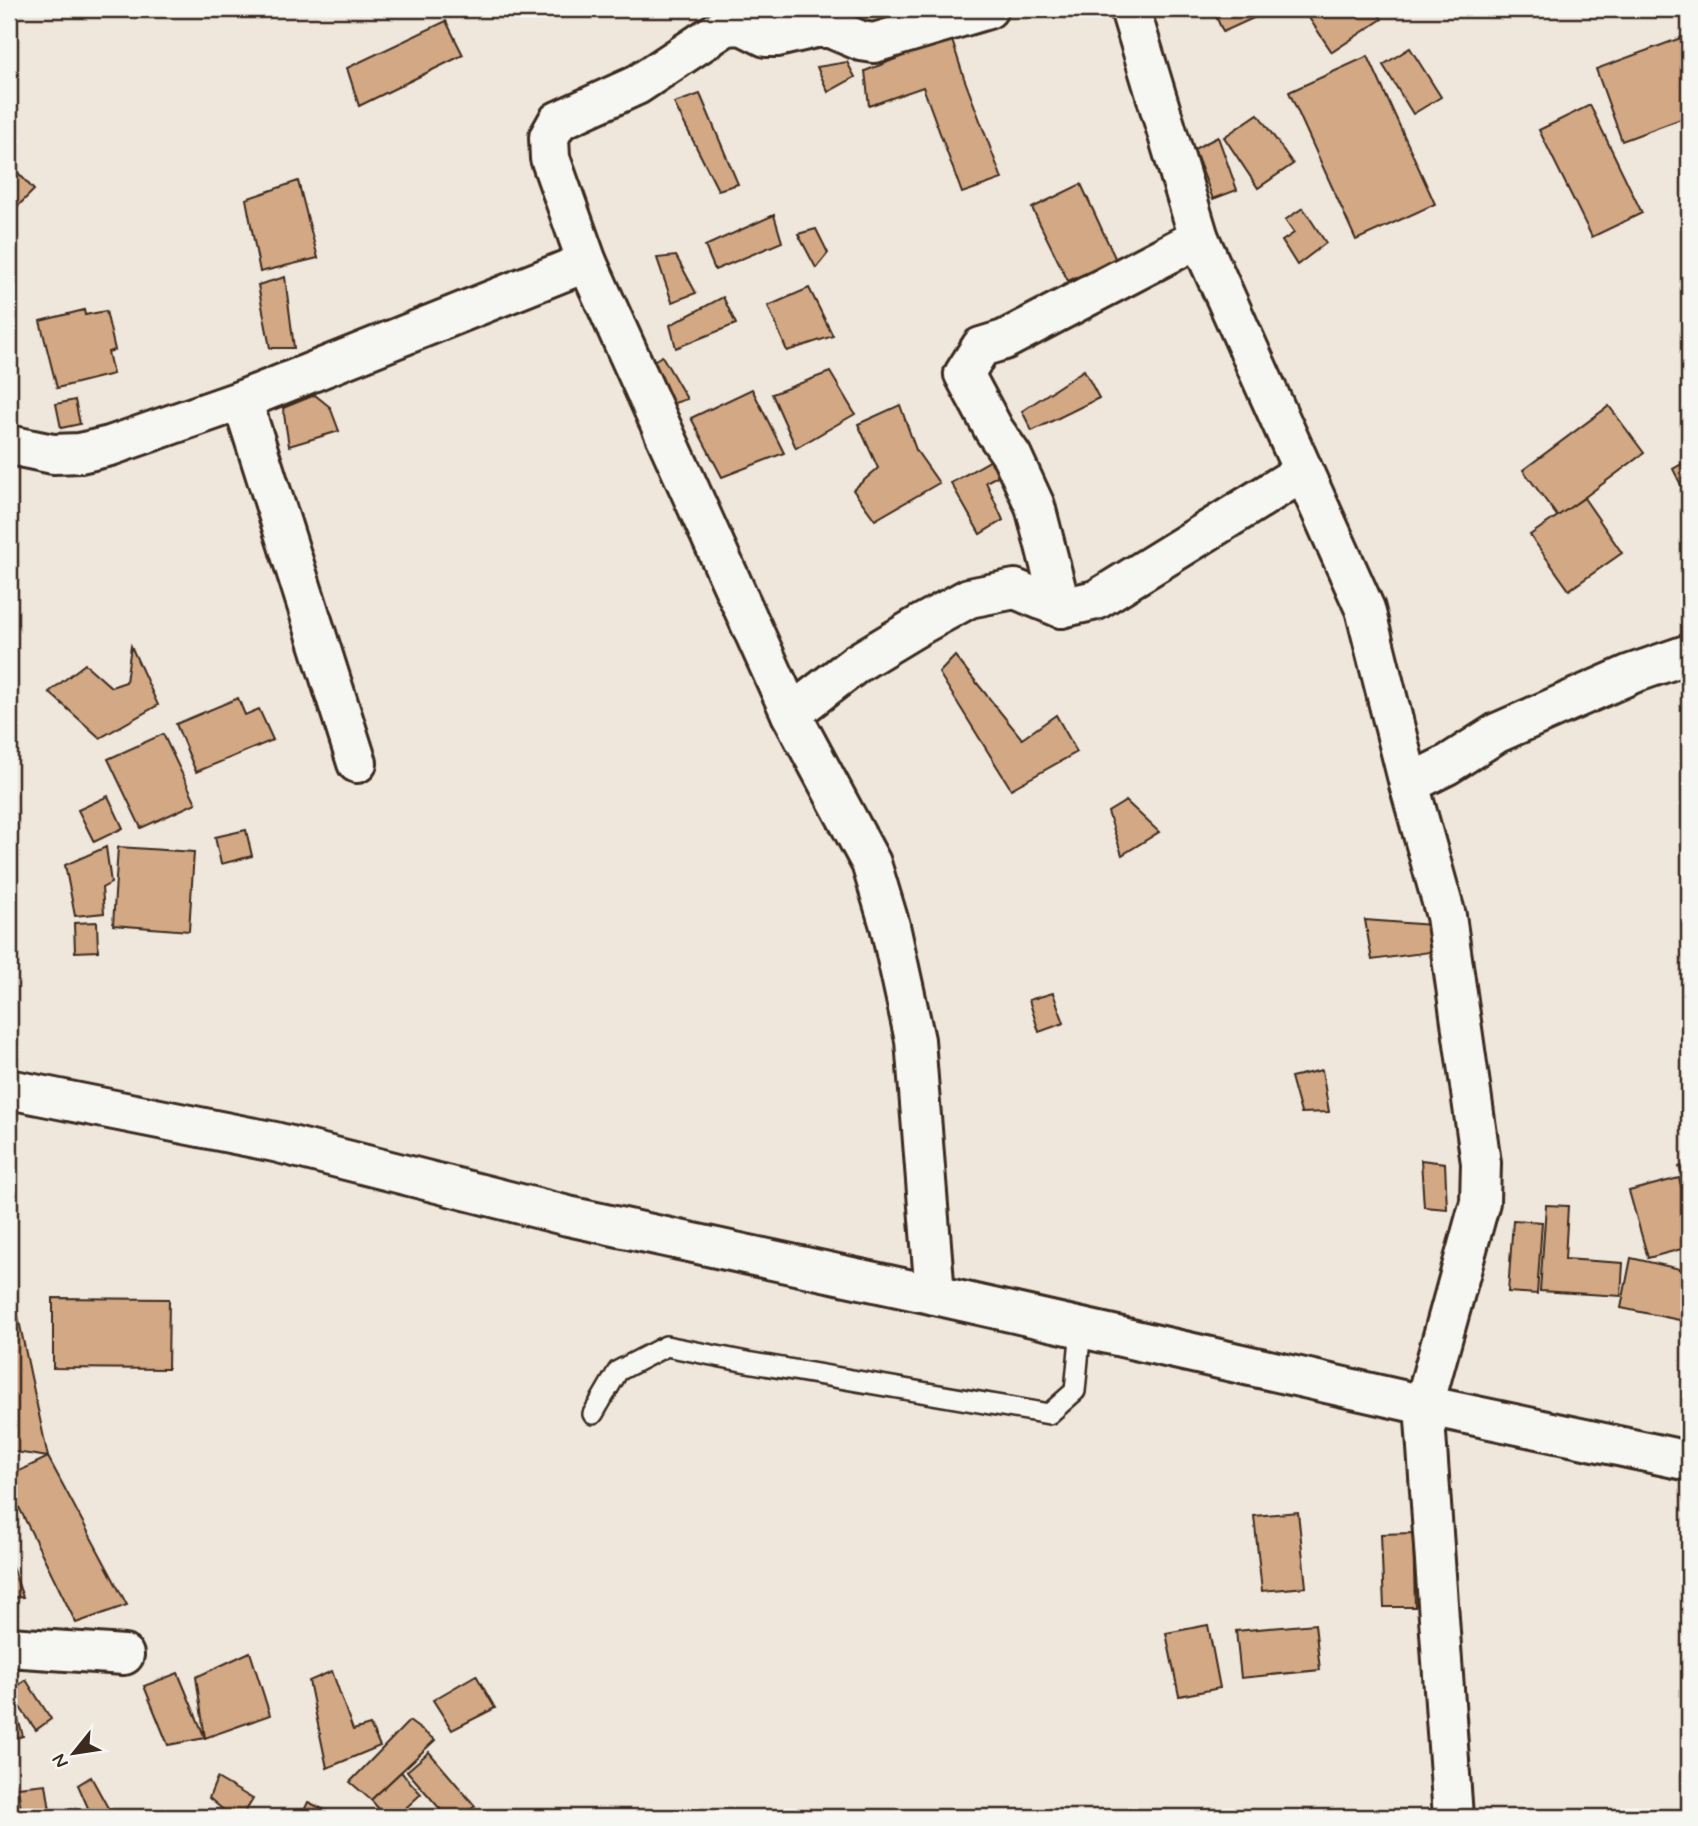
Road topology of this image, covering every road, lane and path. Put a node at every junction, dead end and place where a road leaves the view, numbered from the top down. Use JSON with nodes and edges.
{"nodes":[{"id":1,"x":988,"y":9,"type":"edge"},
{"id":2,"x":1130,"y":9,"type":"edge"},
{"id":3,"x":1199,"y":238,"type":"junction"},
{"id":4,"x":587,"y":262,"type":"junction"},
{"id":5,"x":242,"y":400,"type":"junction"},
{"id":6,"x":9,"y":445,"type":"edge"},
{"id":7,"x":1303,"y":472,"type":"junction"},
{"id":8,"x":1061,"y":608,"type":"junction"},
{"id":9,"x":1689,"y":654,"type":"edge"},
{"id":10,"x":791,"y":714,"type":"junction"},
{"id":11,"x":357,"y":763,"type":"dead end"},
{"id":12,"x":1409,"y":785,"type":"junction"},
{"id":13,"x":9,"y":1089,"type":"edge"},
{"id":14,"x":934,"y":1295,"type":"junction"},
{"id":15,"x":1081,"y":1328,"type":"junction"},
{"id":16,"x":1424,"y":1405,"type":"junction"},
{"id":17,"x":593,"y":1414,"type":"dead end"},
{"id":18,"x":1689,"y":1461,"type":"edge"},
{"id":19,"x":9,"y":1647,"type":"edge"},
{"id":20,"x":124,"y":1656,"type":"dead end"},
{"id":21,"x":1453,"y":1817,"type":"edge"}],
"edges":[{"from":1,"to":4,"type":"street"},
{"from":2,"to":3,"type":"street"},
{"from":3,"to":7,"type":"street"},
{"from":3,"to":8,"type":"street"},
{"from":4,"to":5,"type":"street"},
{"from":4,"to":10,"type":"street"},
{"from":5,"to":6,"type":"street"},
{"from":5,"to":11,"type":"street"},
{"from":7,"to":8,"type":"street"},
{"from":7,"to":12,"type":"street"},
{"from":8,"to":10,"type":"street"},
{"from":9,"to":12,"type":"street"},
{"from":10,"to":14,"type":"street"},
{"from":12,"to":16,"type":"street"},
{"from":13,"to":14,"type":"street"},
{"from":14,"to":15,"type":"street"},
{"from":15,"to":16,"type":"street"},
{"from":15,"to":17,"type":"lane"},
{"from":16,"to":18,"type":"street"},
{"from":16,"to":21,"type":"street"},
{"from":19,"to":20,"type":"street"}]}
